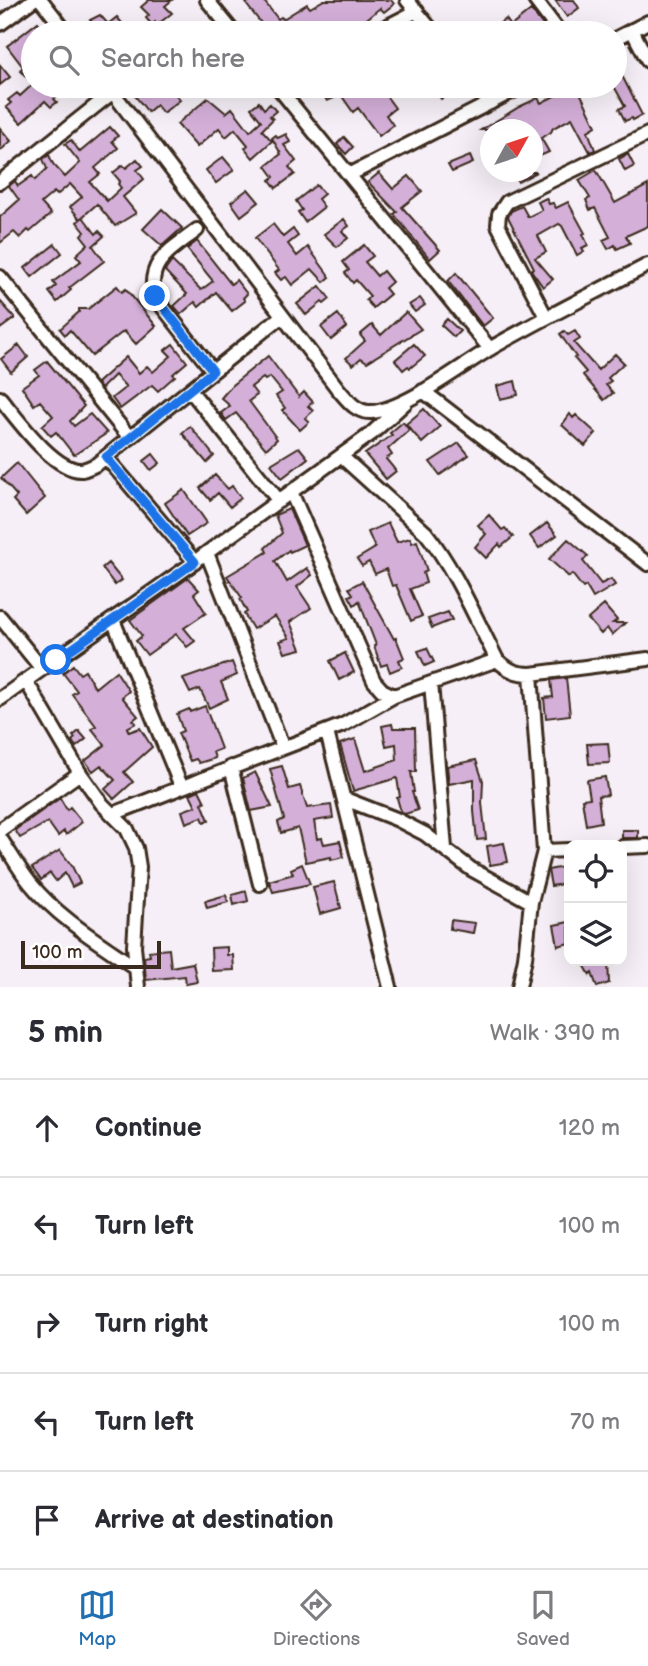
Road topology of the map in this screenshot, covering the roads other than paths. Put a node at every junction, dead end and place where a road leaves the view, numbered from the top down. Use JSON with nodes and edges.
{"nodes":[{"id":1,"x":33,"y":0,"type":"edge"},
{"id":2,"x":41,"y":0,"type":"edge"},
{"id":3,"x":207,"y":0,"type":"edge"},
{"id":4,"x":408,"y":0,"type":"edge"},
{"id":5,"x":535,"y":0,"type":"edge"},
{"id":6,"x":417,"y":11,"type":"junction"},
{"id":7,"x":58,"y":21,"type":"edge"},
{"id":8,"x":224,"y":21,"type":"edge"},
{"id":9,"x":397,"y":21,"type":"edge"},
{"id":10,"x":425,"y":21,"type":"edge"},
{"id":11,"x":551,"y":21,"type":"edge"},
{"id":12,"x":648,"y":22,"type":"edge"},
{"id":13,"x":0,"y":24,"type":"edge"},
{"id":14,"x":632,"y":30,"type":"junction"},
{"id":15,"x":627,"y":33,"type":"edge"},
{"id":16,"x":648,"y":61,"type":"edge"},
{"id":17,"x":100,"y":98,"type":"edge"},
{"id":18,"x":118,"y":98,"type":"edge"},
{"id":19,"x":287,"y":98,"type":"edge"},
{"id":20,"x":486,"y":98,"type":"edge"},
{"id":21,"x":500,"y":98,"type":"edge"},
{"id":22,"x":490,"y":103,"type":"junction"},
{"id":23,"x":648,"y":134,"type":"edge"},
{"id":24,"x":349,"y":175,"type":"junction"},
{"id":25,"x":0,"y":182,"type":"edge"},
{"id":26,"x":197,"y":230,"type":"dead end"},
{"id":27,"x":648,"y":265,"type":"edge"},
{"id":28,"x":0,"y":277,"type":"edge"},
{"id":29,"x":282,"y":316,"type":"junction"},
{"id":30,"x":546,"y":317,"type":"junction"},
{"id":31,"x":490,"y":349,"type":"junction"},
{"id":32,"x":213,"y":371,"type":"junction"},
{"id":33,"x":190,"y":390,"type":"junction"},
{"id":34,"x":423,"y":391,"type":"junction"},
{"id":35,"x":0,"y":398,"type":"edge"},
{"id":36,"x":409,"y":398,"type":"junction"},
{"id":37,"x":346,"y":399,"type":"junction"},
{"id":38,"x":372,"y":434,"type":"junction"},
{"id":39,"x":130,"y":438,"type":"junction"},
{"id":40,"x":341,"y":456,"type":"junction"},
{"id":41,"x":106,"y":457,"type":"junction"},
{"id":42,"x":291,"y":492,"type":"junction"},
{"id":43,"x":279,"y":501,"type":"junction"},
{"id":44,"x":207,"y":553,"type":"junction"},
{"id":45,"x":195,"y":562,"type":"junction"},
{"id":46,"x":648,"y":564,"type":"edge"},
{"id":47,"x":0,"y":617,"type":"edge"},
{"id":48,"x":113,"y":620,"type":"junction"},
{"id":49,"x":648,"y":659,"type":"edge"},
{"id":50,"x":497,"y":660,"type":"junction"},
{"id":51,"x":42,"y":670,"type":"junction"},
{"id":52,"x":531,"y":674,"type":"junction"},
{"id":53,"x":26,"y":681,"type":"junction"},
{"id":54,"x":431,"y":683,"type":"junction"},
{"id":55,"x":394,"y":696,"type":"junction"},
{"id":56,"x":0,"y":699,"type":"edge"},
{"id":57,"x":327,"y":732,"type":"junction"},
{"id":58,"x":283,"y":748,"type":"junction"},
{"id":59,"x":231,"y":767,"type":"junction"},
{"id":60,"x":80,"y":774,"type":"junction"},
{"id":61,"x":181,"y":786,"type":"junction"},
{"id":62,"x":345,"y":799,"type":"junction"},
{"id":63,"x":113,"y":814,"type":"junction"},
{"id":64,"x":0,"y":830,"type":"edge"},
{"id":65,"x":0,"y":838,"type":"edge"},
{"id":66,"x":648,"y":846,"type":"edge"},
{"id":67,"x":627,"y":847,"type":"edge"},
{"id":68,"x":444,"y":848,"type":"junction"},
{"id":69,"x":564,"y":850,"type":"edge"},
{"id":70,"x":544,"y":851,"type":"junction"},
{"id":71,"x":260,"y":884,"type":"dead end"},
{"id":72,"x":531,"y":902,"type":"junction"},
{"id":73,"x":136,"y":968,"type":"junction"},
{"id":74,"x":138,"y":987,"type":"edge"},
{"id":75,"x":390,"y":987,"type":"edge"},
{"id":76,"x":519,"y":987,"type":"edge"}],
"edges":[{"from":1,"to":13,"type":"street"},
{"from":2,"to":7,"type":"street"},
{"from":3,"to":8,"type":"street"},
{"from":4,"to":6,"type":"street"},
{"from":5,"to":11,"type":"street"},
{"from":6,"to":9,"type":"street"},
{"from":6,"to":10,"type":"street"},
{"from":12,"to":14,"type":"street"},
{"from":14,"to":15,"type":"street"},
{"from":14,"to":16,"type":"street"},
{"from":17,"to":25,"type":"street"},
{"from":18,"to":29,"type":"street"},
{"from":19,"to":24,"type":"street"},
{"from":20,"to":22,"type":"street"},
{"from":21,"to":22,"type":"street"},
{"from":22,"to":24,"type":"street"},
{"from":23,"to":30,"type":"street"},
{"from":24,"to":31,"type":"street"},
{"from":26,"to":32,"type":"street"},
{"from":27,"to":30,"type":"street"},
{"from":28,"to":39,"type":"street"},
{"from":29,"to":32,"type":"street"},
{"from":29,"to":37,"type":"street"},
{"from":30,"to":31,"type":"street"},
{"from":31,"to":34,"type":"street"},
{"from":32,"to":33,"type":"street"},
{"from":33,"to":39,"type":"street"},
{"from":33,"to":43,"type":"street"},
{"from":34,"to":36,"type":"street"},
{"from":34,"to":46,"type":"street"},
{"from":35,"to":41,"type":"street"},
{"from":36,"to":37,"type":"street"},
{"from":36,"to":38,"type":"street"},
{"from":37,"to":38,"type":"street"},
{"from":38,"to":40,"type":"street"},
{"from":39,"to":41,"type":"street"},
{"from":40,"to":42,"type":"street"},
{"from":40,"to":50,"type":"street"},
{"from":41,"to":45,"type":"street"},
{"from":42,"to":43,"type":"street"},
{"from":42,"to":55,"type":"street"},
{"from":43,"to":44,"type":"street"},
{"from":44,"to":45,"type":"street"},
{"from":44,"to":58,"type":"street"},
{"from":45,"to":48,"type":"street"},
{"from":47,"to":51,"type":"street"},
{"from":48,"to":51,"type":"street"},
{"from":48,"to":61,"type":"street"},
{"from":49,"to":52,"type":"street"},
{"from":50,"to":52,"type":"street"},
{"from":50,"to":54,"type":"street"},
{"from":51,"to":53,"type":"street"},
{"from":52,"to":70,"type":"street"},
{"from":53,"to":56,"type":"street"},
{"from":53,"to":60,"type":"street"},
{"from":54,"to":55,"type":"street"},
{"from":54,"to":68,"type":"street"},
{"from":55,"to":57,"type":"street"},
{"from":57,"to":58,"type":"street"},
{"from":57,"to":62,"type":"street"},
{"from":58,"to":59,"type":"street"},
{"from":59,"to":61,"type":"street"},
{"from":59,"to":71,"type":"street"},
{"from":60,"to":63,"type":"street"},
{"from":60,"to":64,"type":"street"},
{"from":61,"to":63,"type":"street"},
{"from":62,"to":68,"type":"street"},
{"from":62,"to":75,"type":"street"},
{"from":63,"to":73,"type":"street"},
{"from":65,"to":73,"type":"street"},
{"from":66,"to":67,"type":"street"},
{"from":68,"to":72,"type":"street"},
{"from":69,"to":70,"type":"street"},
{"from":70,"to":72,"type":"street"},
{"from":72,"to":76,"type":"street"},
{"from":73,"to":74,"type":"street"}]}
